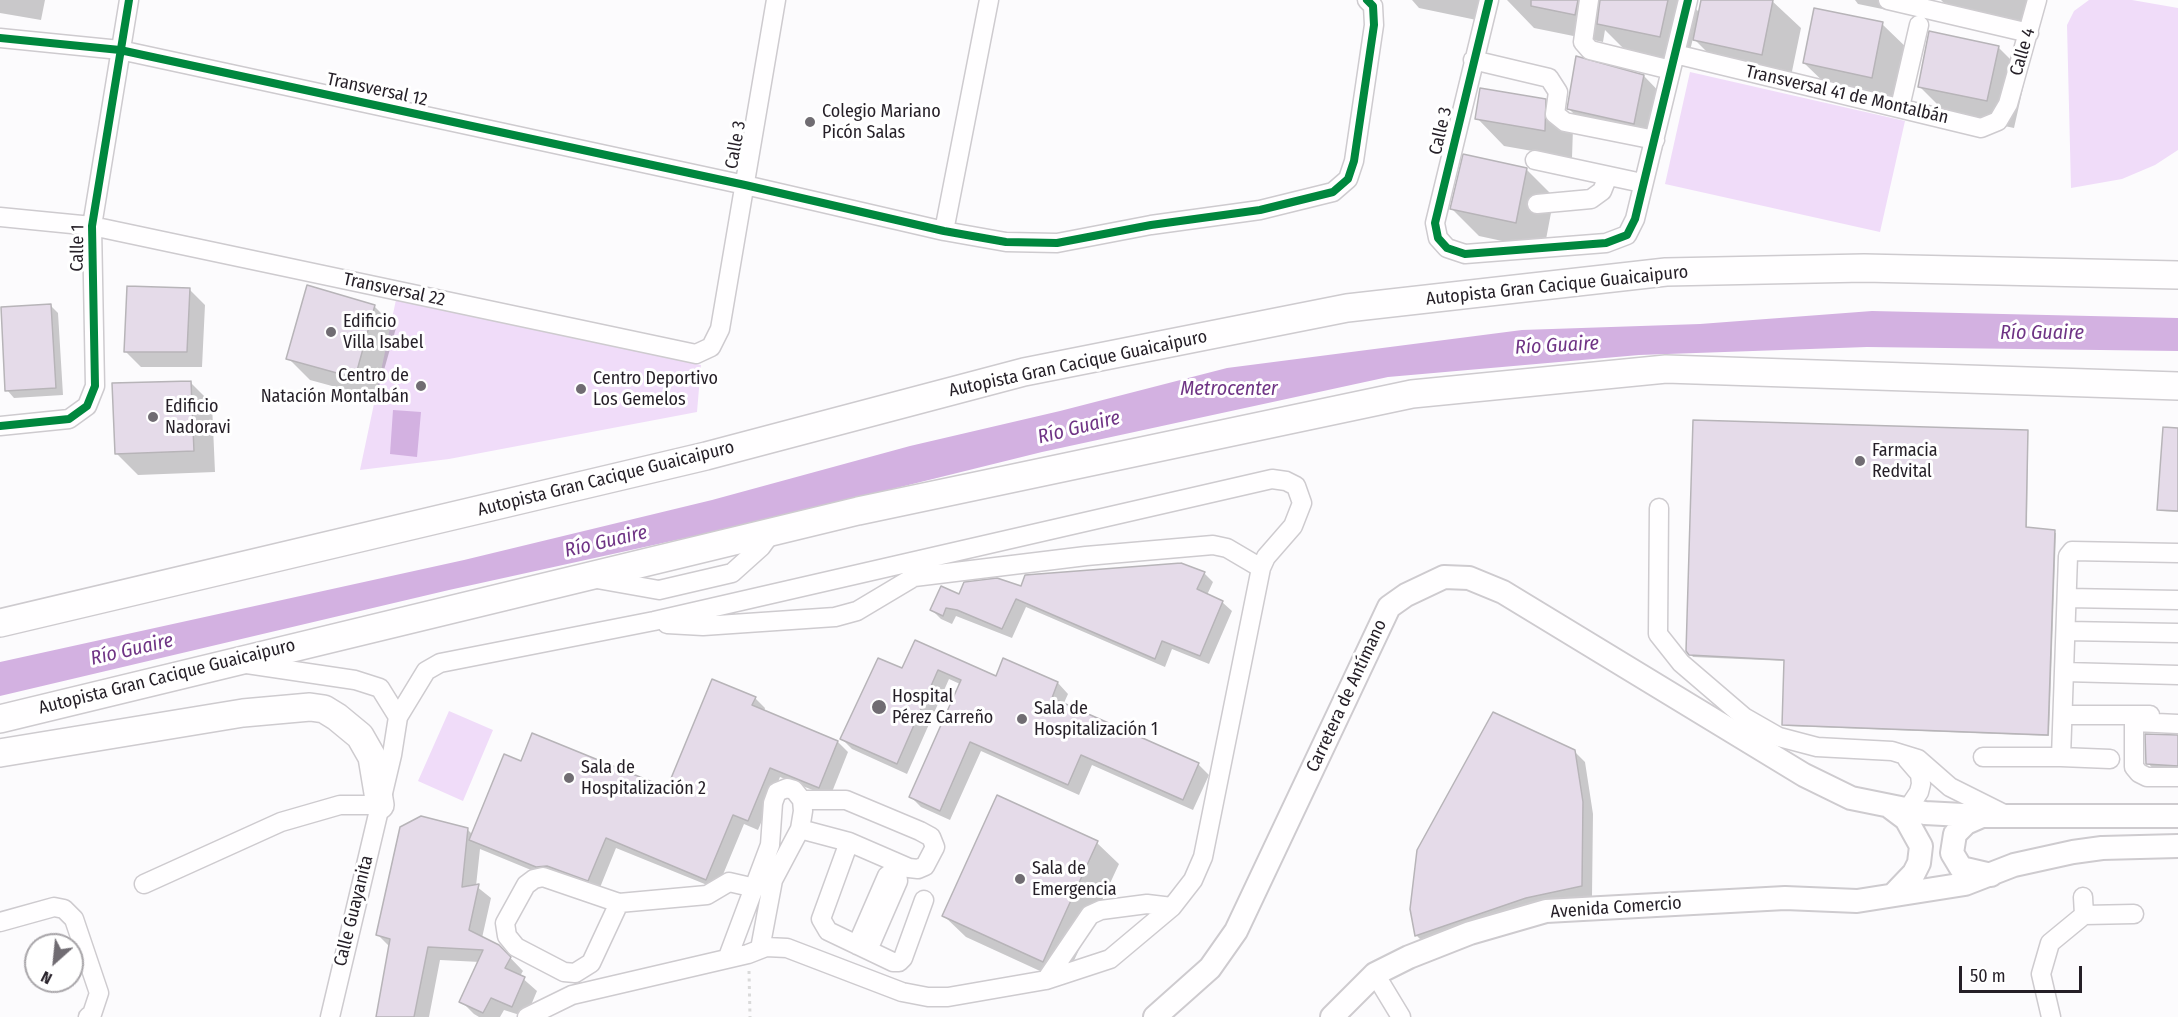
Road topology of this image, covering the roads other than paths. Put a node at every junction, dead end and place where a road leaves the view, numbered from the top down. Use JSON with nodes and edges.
{"nodes":[{"id":1,"x":129,"y":0,"type":"edge"},
{"id":2,"x":776,"y":0,"type":"edge"},
{"id":3,"x":989,"y":0,"type":"edge"},
{"id":4,"x":1367,"y":0,"type":"edge"},
{"id":5,"x":1489,"y":0,"type":"edge"},
{"id":6,"x":1589,"y":0,"type":"edge"},
{"id":7,"x":1688,"y":0,"type":"edge"},
{"id":8,"x":1888,"y":0,"type":"edge"},
{"id":9,"x":2037,"y":0,"type":"edge"},
{"id":10,"x":1922,"y":11,"type":"edge"},
{"id":11,"x":2029,"y":33,"type":"junction"},
{"id":12,"x":0,"y":38,"type":"edge"},
{"id":13,"x":120,"y":50,"type":"junction"},
{"id":14,"x":1473,"y":60,"type":"junction"},
{"id":15,"x":1673,"y":62,"type":"junction"},
{"id":16,"x":2008,"y":104,"type":"joint"},
{"id":17,"x":1900,"y":107,"type":"junction"},
{"id":18,"x":1655,"y":141,"type":"junction"},
{"id":19,"x":1535,"y":160,"type":"dead end"},
{"id":20,"x":1608,"y":176,"type":"junction"},
{"id":21,"x":1642,"y":183,"type":"junction"},
{"id":22,"x":745,"y":185,"type":"junction"},
{"id":23,"x":1537,"y":204,"type":"dead end"},
{"id":24,"x":0,"y":217,"type":"edge"},
{"id":25,"x":92,"y":226,"type":"junction"},
{"id":26,"x":944,"y":231,"type":"junction"},
{"id":27,"x":2178,"y":275,"type":"edge"},
{"id":28,"x":696,"y":354,"type":"joint"},
{"id":29,"x":2178,"y":386,"type":"edge"},
{"id":30,"x":0,"y":426,"type":"edge"},
{"id":31,"x":1659,"y":508,"type":"dead end"},
{"id":32,"x":2178,"y":553,"type":"edge"},
{"id":33,"x":1261,"y":568,"type":"junction"},
{"id":34,"x":799,"y":588,"type":"junction"},
{"id":35,"x":2068,"y":598,"type":"junction"},
{"id":36,"x":2178,"y":600,"type":"edge"},
{"id":37,"x":0,"y":604,"type":"edge"},
{"id":38,"x":71,"y":607,"type":"junction"},
{"id":39,"x":802,"y":619,"type":"junction"},
{"id":40,"x":654,"y":621,"type":"junction"},
{"id":41,"x":0,"y":623,"type":"edge"},
{"id":42,"x":2067,"y":631,"type":"junction"},
{"id":43,"x":2178,"y":633,"type":"edge"},
{"id":44,"x":229,"y":661,"type":"junction"},
{"id":45,"x":2065,"y":672,"type":"junction"},
{"id":46,"x":2178,"y":675,"type":"edge"},
{"id":47,"x":2064,"y":715,"type":"junction"},
{"id":48,"x":2178,"y":715,"type":"edge"},
{"id":49,"x":398,"y":717,"type":"junction"},
{"id":50,"x":0,"y":719,"type":"edge"},
{"id":51,"x":2178,"y":724,"type":"edge"},
{"id":52,"x":1892,"y":751,"type":"junction"},
{"id":53,"x":0,"y":753,"type":"edge"},
{"id":54,"x":1983,"y":757,"type":"dead end"},
{"id":55,"x":2061,"y":757,"type":"junction"},
{"id":56,"x":2110,"y":759,"type":"dead end"},
{"id":57,"x":2178,"y":777,"type":"edge"},
{"id":58,"x":802,"y":800,"type":"junction"},
{"id":59,"x":380,"y":806,"type":"junction"},
{"id":60,"x":1898,"y":809,"type":"junction"},
{"id":61,"x":2006,"y":815,"type":"junction"},
{"id":62,"x":1982,"y":816,"type":"junction"},
{"id":63,"x":2178,"y":816,"type":"edge"},
{"id":64,"x":800,"y":829,"type":"junction"},
{"id":65,"x":849,"y":842,"type":"junction"},
{"id":66,"x":2178,"y":846,"type":"edge"},
{"id":67,"x":1991,"y":875,"type":"junction"},
{"id":68,"x":144,"y":884,"type":"dead end"},
{"id":69,"x":755,"y":888,"type":"junction"},
{"id":70,"x":1893,"y":895,"type":"junction"},
{"id":71,"x":2083,"y":897,"type":"dead end"},
{"id":72,"x":924,"y":900,"type":"dead end"},
{"id":73,"x":620,"y":903,"type":"junction"},
{"id":74,"x":1172,"y":907,"type":"junction"},
{"id":75,"x":2134,"y":914,"type":"dead end"},
{"id":76,"x":2084,"y":915,"type":"junction"},
{"id":77,"x":0,"y":922,"type":"edge"},
{"id":78,"x":754,"y":951,"type":"junction"},
{"id":79,"x":729,"y":957,"type":"junction"},
{"id":80,"x":1375,"y":974,"type":"junction"},
{"id":81,"x":1046,"y":980,"type":"junction"},
{"id":82,"x":88,"y":1017,"type":"edge"},
{"id":83,"x":330,"y":1017,"type":"edge"},
{"id":84,"x":526,"y":1017,"type":"edge"},
{"id":85,"x":1155,"y":1017,"type":"edge"},
{"id":86,"x":1332,"y":1017,"type":"edge"},
{"id":87,"x":1401,"y":1017,"type":"edge"},
{"id":88,"x":2051,"y":1017,"type":"edge"}],
"edges":[{"from":1,"to":13,"type":"street","name":"Calle 1"},
{"from":2,"to":22,"type":"street","name":"Calle 3"},
{"from":3,"to":26,"type":"street"},
{"from":4,"to":26,"type":"street","name":"Transversal 12"},
{"from":5,"to":14,"type":"street","name":"Calle 3"},
{"from":6,"to":15,"type":"street","name":"Transversal 41 de Montalbán"},
{"from":7,"to":15,"type":"street"},
{"from":8,"to":10,"type":"street"},
{"from":9,"to":11,"type":"street","name":"Calle 4"},
{"from":10,"to":11,"type":"street"},
{"from":10,"to":17,"type":"street"},
{"from":11,"to":16,"type":"street","name":"Calle 4"},
{"from":12,"to":13,"type":"street","name":"Transversal 12"},
{"from":13,"to":22,"type":"street","name":"Transversal 12"},
{"from":13,"to":25,"type":"street","name":"Calle 1"},
{"from":14,"to":18,"type":"street"},
{"from":14,"to":21,"type":"street","name":"Calle 3"},
{"from":15,"to":17,"type":"street","name":"Transversal 41 de Montalbán"},
{"from":15,"to":18,"type":"street"},
{"from":16,"to":17,"type":"street","name":"Transversal 41 de Montalbán"},
{"from":18,"to":21,"type":"street"},
{"from":19,"to":20,"type":"street"},
{"from":20,"to":21,"type":"street"},
{"from":20,"to":23,"type":"street"},
{"from":22,"to":26,"type":"street","name":"Transversal 12"},
{"from":22,"to":28,"type":"street","name":"Calle 3"},
{"from":24,"to":25,"type":"street","name":"Transversal 22"},
{"from":25,"to":28,"type":"street","name":"Transversal 22"},
{"from":25,"to":30,"type":"street","name":"Calle 1"},
{"from":27,"to":38,"type":"highway","name":"Autopista Gran Cacique Guaicaipuro"},
{"from":29,"to":44,"type":"highway","name":"Autopista Gran Cacique Guaicaipuro"},
{"from":31,"to":52,"type":"street"},
{"from":32,"to":35,"type":"street"},
{"from":33,"to":34,"type":"street","name":"Calle Guayanita"},
{"from":33,"to":39,"type":"street"},
{"from":33,"to":74,"type":"street"},
{"from":34,"to":39,"type":"street"},
{"from":34,"to":40,"type":"street","name":"Calle Guayanita"},
{"from":35,"to":36,"type":"street"},
{"from":35,"to":42,"type":"street"},
{"from":37,"to":38,"type":"highway"},
{"from":38,"to":41,"type":"highway","name":"Autopista Gran Cacique Guaicaipuro"},
{"from":39,"to":40,"type":"street"},
{"from":40,"to":49,"type":"street","name":"Calle Guayanita"},
{"from":42,"to":43,"type":"street"},
{"from":42,"to":45,"type":"street"},
{"from":44,"to":49,"type":"street"},
{"from":44,"to":50,"type":"highway","name":"Autopista Gran Cacique Guaicaipuro"},
{"from":45,"to":46,"type":"street"},
{"from":45,"to":47,"type":"street"},
{"from":47,"to":48,"type":"street"},
{"from":47,"to":55,"type":"street"},
{"from":49,"to":59,"type":"street","name":"Calle Guayanita"},
{"from":51,"to":57,"type":"street"},
{"from":52,"to":60,"type":"street"},
{"from":52,"to":61,"type":"street"},
{"from":53,"to":59,"type":"highway"},
{"from":54,"to":55,"type":"street"},
{"from":55,"to":56,"type":"street"},
{"from":58,"to":64,"type":"street"},
{"from":58,"to":65,"type":"street"},
{"from":58,"to":69,"type":"street"},
{"from":59,"to":68,"type":"street"},
{"from":59,"to":83,"type":"street","name":"Calle Guayanita"},
{"from":60,"to":62,"type":"main road","name":"Carretera de Antímano"},
{"from":60,"to":70,"type":"main road"},
{"from":60,"to":85,"type":"main road","name":"Carretera de Antímano"},
{"from":61,"to":62,"type":"main road","name":"Carretera de Antímano"},
{"from":61,"to":63,"type":"main road","name":"Carretera de Antímano"},
{"from":62,"to":67,"type":"main road"},
{"from":64,"to":65,"type":"street"},
{"from":64,"to":78,"type":"street"},
{"from":65,"to":72,"type":"street"},
{"from":66,"to":67,"type":"main road","name":"Avenida Comercio"},
{"from":67,"to":70,"type":"main road","name":"Avenida Comercio"},
{"from":69,"to":73,"type":"street"},
{"from":69,"to":79,"type":"street"},
{"from":70,"to":80,"type":"main road","name":"Avenida Comercio"},
{"from":71,"to":76,"type":"street"},
{"from":73,"to":73,"type":"street"},
{"from":74,"to":81,"type":"street"},
{"from":74,"to":81,"type":"street"},
{"from":75,"to":76,"type":"street"},
{"from":76,"to":88,"type":"street"},
{"from":77,"to":82,"type":"street"},
{"from":78,"to":79,"type":"street"},
{"from":78,"to":81,"type":"street"},
{"from":79,"to":84,"type":"street"},
{"from":80,"to":86,"type":"main road","name":"Avenida Comercio"},
{"from":80,"to":87,"type":"street"}]}
